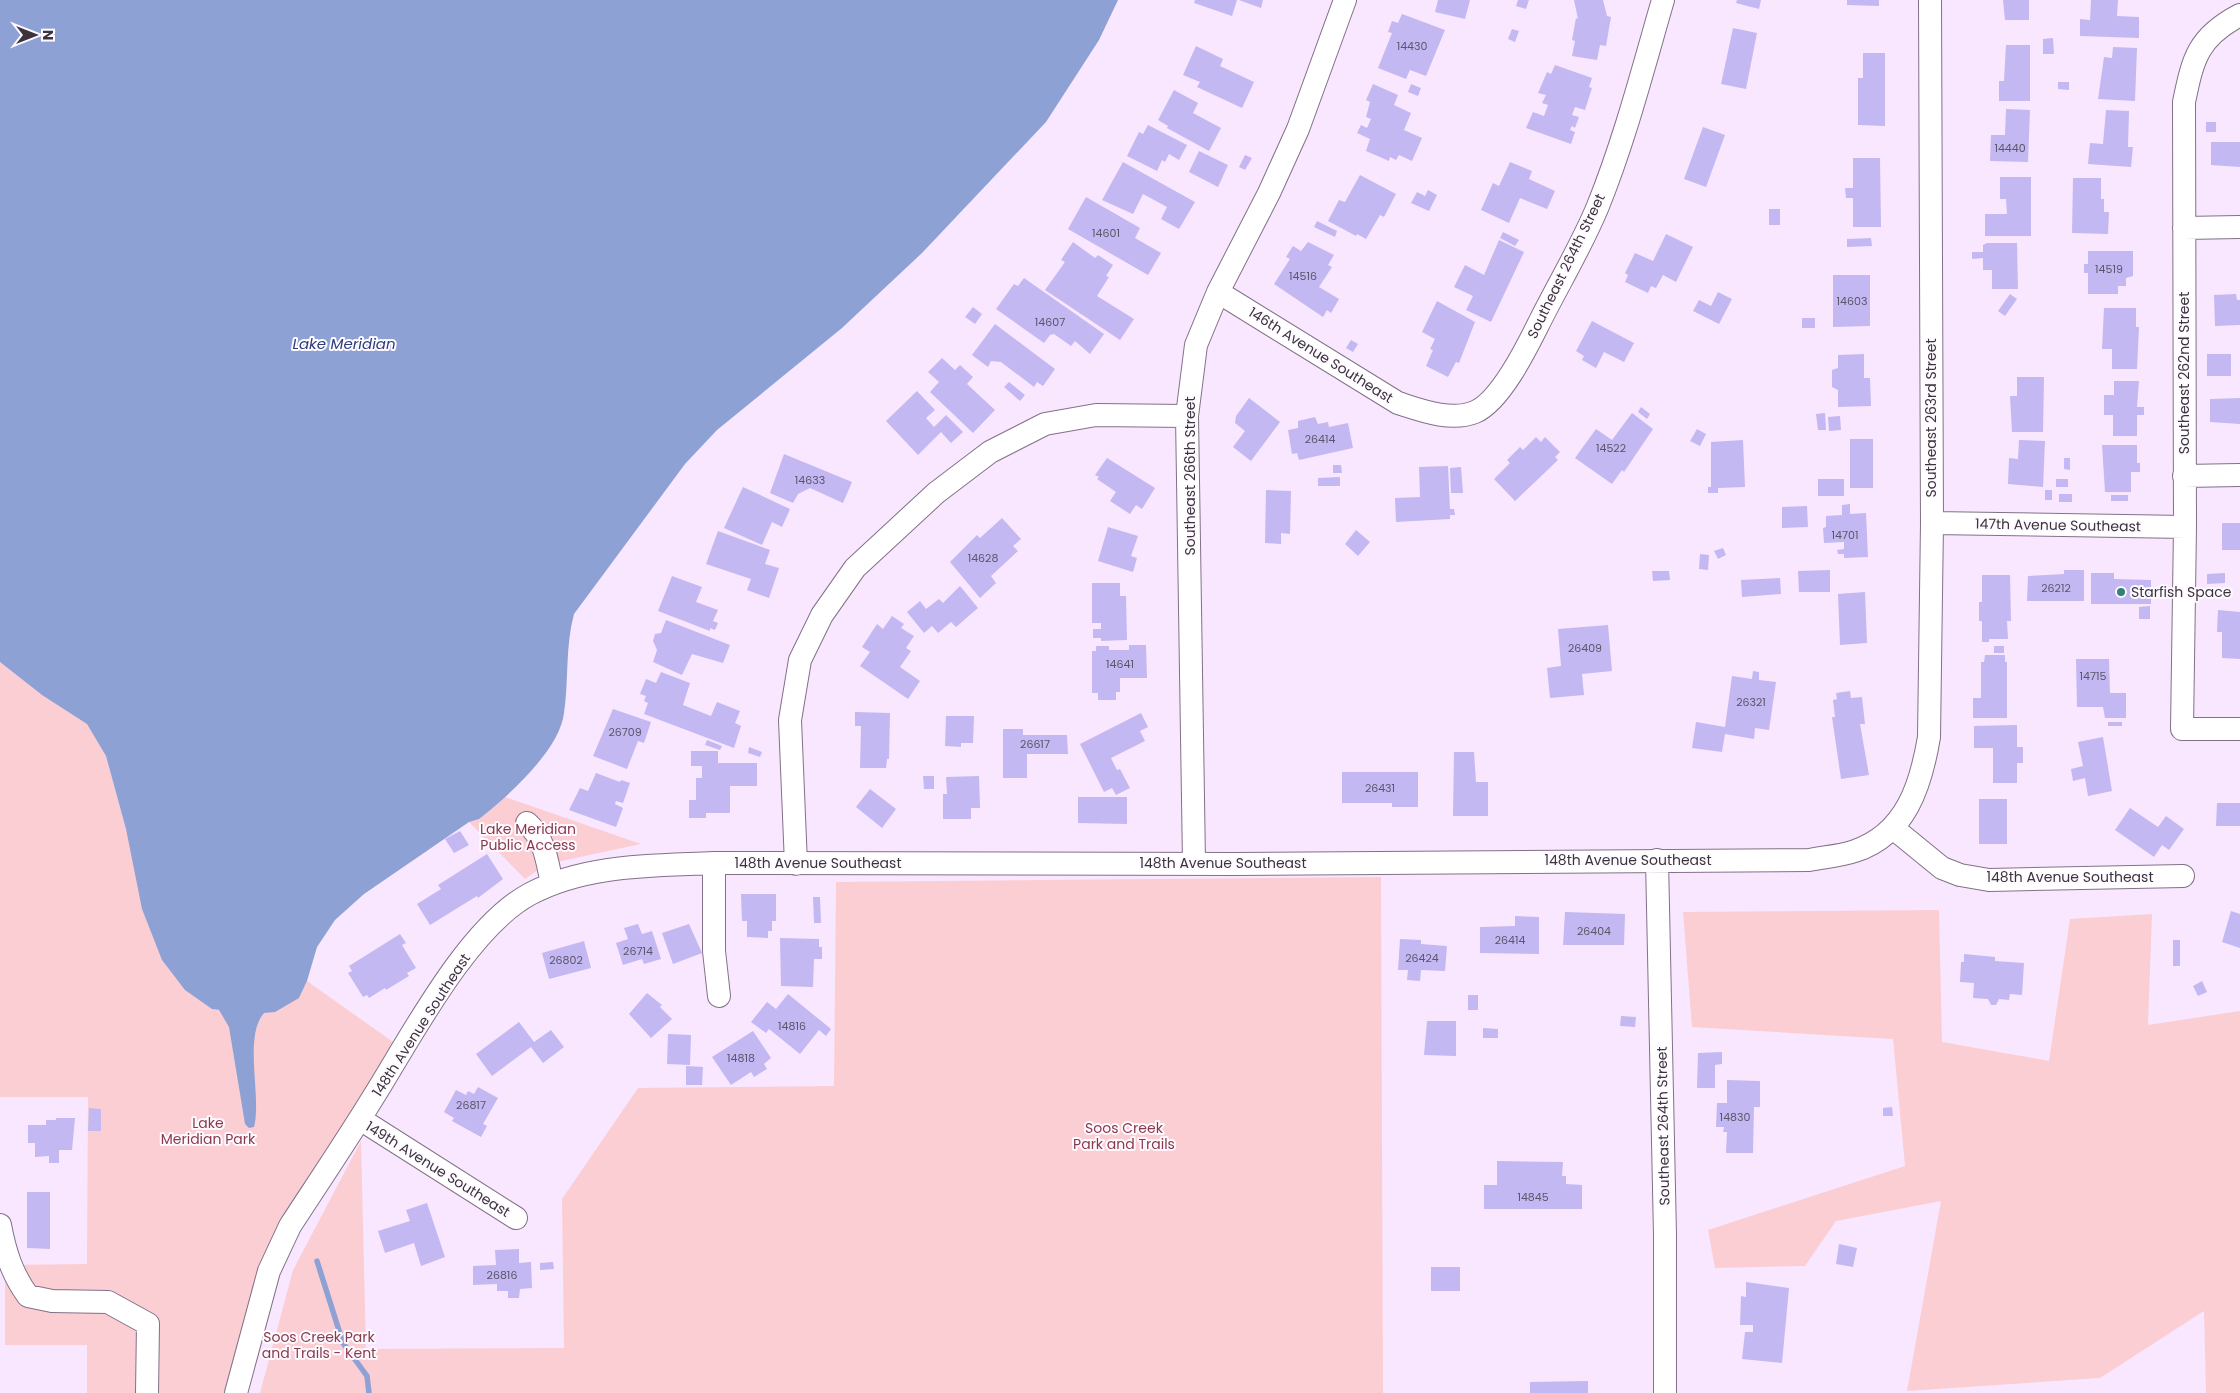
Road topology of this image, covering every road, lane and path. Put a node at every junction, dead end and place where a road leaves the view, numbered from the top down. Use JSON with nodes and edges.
{"nodes":[{"id":1,"x":1345,"y":0,"type":"edge"},
{"id":2,"x":1663,"y":0,"type":"edge"},
{"id":3,"x":1930,"y":0,"type":"edge"},
{"id":4,"x":2240,"y":15,"type":"edge"},
{"id":5,"x":2240,"y":227,"type":"edge"},
{"id":6,"x":2184,"y":228,"type":"junction"},
{"id":7,"x":1218,"y":292,"type":"junction"},
{"id":8,"x":1456,"y":415,"type":"joint"},
{"id":9,"x":1187,"y":416,"type":"junction"},
{"id":10,"x":2240,"y":475,"type":"edge"},
{"id":11,"x":2184,"y":476,"type":"junction"},
{"id":12,"x":1932,"y":523,"type":"junction"},
{"id":13,"x":2185,"y":527,"type":"junction"},
{"id":14,"x":2240,"y":729,"type":"edge"},
{"id":15,"x":527,"y":824,"type":"dead end"},
{"id":16,"x":1893,"y":828,"type":"junction"},
{"id":17,"x":1657,"y":860,"type":"junction"},
{"id":18,"x":714,"y":863,"type":"junction"},
{"id":19,"x":1194,"y":863,"type":"junction"},
{"id":20,"x":796,"y":864,"type":"junction"},
{"id":21,"x":2183,"y":876,"type":"dead end"},
{"id":22,"x":552,"y":884,"type":"junction"},
{"id":23,"x":719,"y":996,"type":"dead end"},
{"id":24,"x":360,"y":1119,"type":"junction"},
{"id":25,"x":516,"y":1218,"type":"dead end"},
{"id":26,"x":0,"y":1225,"type":"edge"},
{"id":27,"x":147,"y":1393,"type":"edge"},
{"id":28,"x":236,"y":1393,"type":"edge"},
{"id":29,"x":1664,"y":1393,"type":"edge"}],
"edges":[{"from":1,"to":7,"type":"street","name":"Southeast 266th Street"},
{"from":2,"to":8,"type":"street","name":"Southeast 264th Street"},
{"from":3,"to":12,"type":"street","name":"Southeast 263rd Street"},
{"from":4,"to":6,"type":"street","name":"Southeast 262nd Street"},
{"from":5,"to":6,"type":"street"},
{"from":6,"to":11,"type":"street","name":"Southeast 262nd Street"},
{"from":7,"to":8,"type":"street","name":"146th Avenue Southeast"},
{"from":7,"to":9,"type":"street","name":"Southeast 266th Street"},
{"from":9,"to":19,"type":"street","name":"Southeast 266th Street"},
{"from":9,"to":20,"type":"street"},
{"from":10,"to":11,"type":"street"},
{"from":11,"to":13,"type":"street","name":"Southeast 262nd Street"},
{"from":12,"to":13,"type":"street","name":"147th Avenue Southeast"},
{"from":12,"to":16,"type":"street","name":"Southeast 263rd Street"},
{"from":13,"to":14,"type":"street","name":"Southeast 262nd Street"},
{"from":15,"to":22,"type":"street"},
{"from":16,"to":17,"type":"street","name":"148th Avenue Southeast"},
{"from":16,"to":21,"type":"street","name":"148th Avenue Southeast"},
{"from":17,"to":19,"type":"street","name":"148th Avenue Southeast"},
{"from":17,"to":29,"type":"street","name":"Southeast 264th Street"},
{"from":18,"to":20,"type":"street","name":"148th Avenue Southeast"},
{"from":18,"to":22,"type":"street","name":"148th Avenue Southeast"},
{"from":18,"to":23,"type":"street"},
{"from":19,"to":20,"type":"street","name":"148th Avenue Southeast"},
{"from":22,"to":24,"type":"street","name":"148th Avenue Southeast"},
{"from":24,"to":25,"type":"street","name":"149th Avenue Southeast"},
{"from":24,"to":28,"type":"street","name":"148th Avenue Southeast"},
{"from":26,"to":27,"type":"street"}]}
